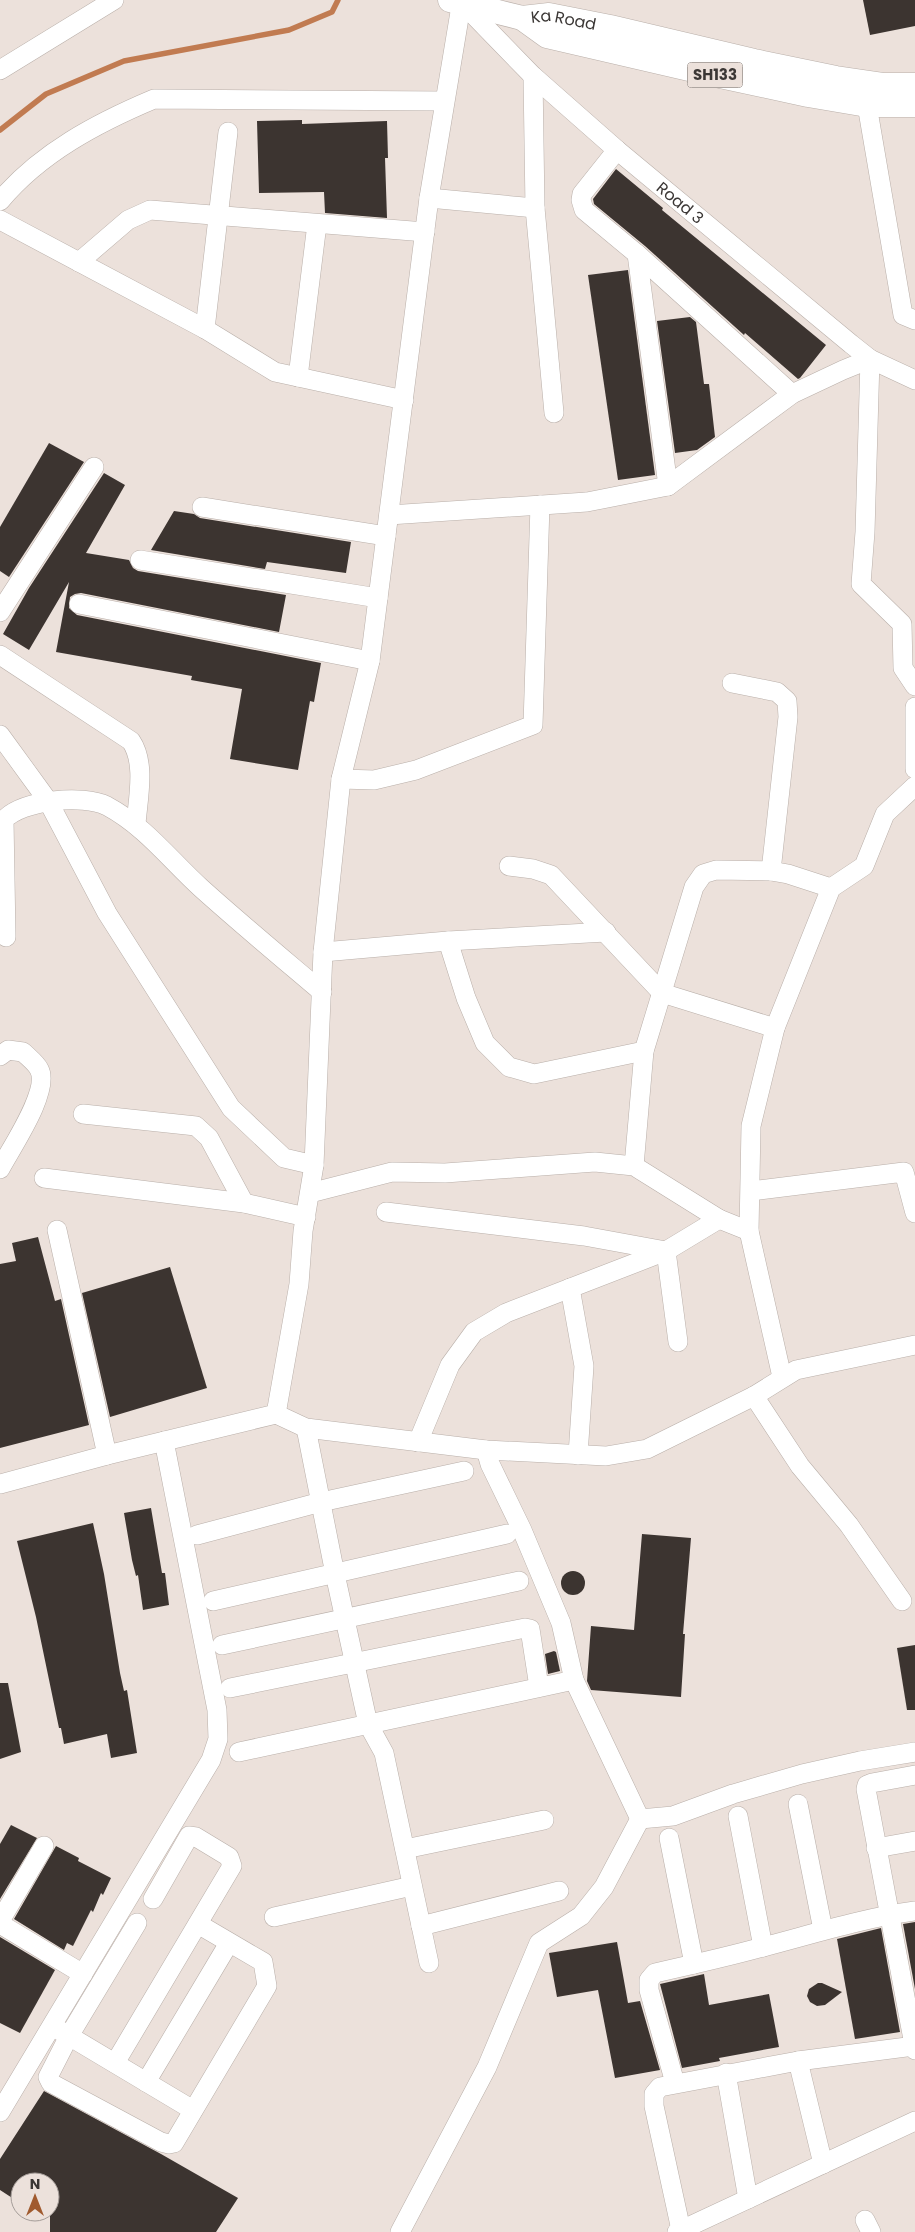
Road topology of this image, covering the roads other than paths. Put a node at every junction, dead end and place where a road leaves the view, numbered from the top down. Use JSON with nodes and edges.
{"nodes":[{"id":1,"x":114,"y":0,"type":"edge"},
{"id":2,"x":458,"y":1,"type":"edge"},
{"id":3,"x":522,"y":18,"type":"junction"},
{"id":4,"x":0,"y":70,"type":"edge"},
{"id":5,"x":533,"y":76,"type":"junction"},
{"id":6,"x":915,"y":86,"type":"edge"},
{"id":7,"x":444,"y":101,"type":"junction"},
{"id":8,"x":867,"y":105,"type":"junction"},
{"id":9,"x":915,"y":105,"type":"edge"},
{"id":10,"x":228,"y":132,"type":"dead end"},
{"id":11,"x":617,"y":150,"type":"junction"},
{"id":12,"x":429,"y":198,"type":"junction"},
{"id":13,"x":0,"y":201,"type":"edge"},
{"id":14,"x":536,"y":208,"type":"junction"},
{"id":15,"x":218,"y":215,"type":"junction"},
{"id":16,"x":0,"y":220,"type":"edge"},
{"id":17,"x":317,"y":224,"type":"junction"},
{"id":18,"x":425,"y":232,"type":"junction"},
{"id":19,"x":637,"y":254,"type":"junction"},
{"id":20,"x":79,"y":262,"type":"junction"},
{"id":21,"x":915,"y":320,"type":"edge"},
{"id":22,"x":206,"y":329,"type":"junction"},
{"id":23,"x":870,"y":359,"type":"junction"},
{"id":24,"x":298,"y":377,"type":"junction"},
{"id":25,"x":915,"y":380,"type":"edge"},
{"id":26,"x":792,"y":394,"type":"junction"},
{"id":27,"x":404,"y":400,"type":"junction"},
{"id":28,"x":554,"y":413,"type":"dead end"},
{"id":29,"x":94,"y":467,"type":"dead end"},
{"id":30,"x":668,"y":486,"type":"junction"},
{"id":31,"x":540,"y":506,"type":"junction"},
{"id":32,"x":202,"y":507,"type":"dead end"},
{"id":33,"x":389,"y":515,"type":"junction"},
{"id":34,"x":386,"y":536,"type":"junction"},
{"id":35,"x":140,"y":560,"type":"dead end"},
{"id":36,"x":378,"y":598,"type":"junction"},
{"id":37,"x":79,"y":604,"type":"dead end"},
{"id":38,"x":0,"y":612,"type":"edge"},
{"id":39,"x":0,"y":655,"type":"edge"},
{"id":40,"x":370,"y":661,"type":"junction"},
{"id":41,"x":732,"y":683,"type":"dead end"},
{"id":42,"x":915,"y":686,"type":"edge"},
{"id":43,"x":915,"y":707,"type":"edge"},
{"id":44,"x":0,"y":735,"type":"edge"},
{"id":45,"x":915,"y":769,"type":"edge"},
{"id":46,"x":341,"y":779,"type":"junction"},
{"id":47,"x":915,"y":786,"type":"edge"},
{"id":48,"x":48,"y":801,"type":"junction"},
{"id":49,"x":136,"y":824,"type":"junction"},
{"id":50,"x":1,"y":830,"type":"edge"},
{"id":51,"x":510,"y":866,"type":"dead end"},
{"id":52,"x":770,"y":871,"type":"junction"},
{"id":53,"x":831,"y":888,"type":"junction"},
{"id":54,"x":606,"y":932,"type":"junction"},
{"id":55,"x":6,"y":937,"type":"dead end"},
{"id":56,"x":448,"y":941,"type":"junction"},
{"id":57,"x":323,"y":952,"type":"junction"},
{"id":58,"x":322,"y":992,"type":"junction"},
{"id":59,"x":662,"y":993,"type":"junction"},
{"id":60,"x":775,"y":1028,"type":"junction"},
{"id":61,"x":644,"y":1051,"type":"junction"},
{"id":62,"x":0,"y":1056,"type":"edge"},
{"id":63,"x":83,"y":1114,"type":"dead end"},
{"id":64,"x":314,"y":1165,"type":"junction"},
{"id":65,"x":634,"y":1166,"type":"junction"},
{"id":66,"x":0,"y":1169,"type":"edge"},
{"id":67,"x":44,"y":1178,"type":"dead end"},
{"id":68,"x":751,"y":1191,"type":"junction"},
{"id":69,"x":310,"y":1193,"type":"junction"},
{"id":70,"x":244,"y":1203,"type":"junction"},
{"id":71,"x":386,"y":1212,"type":"dead end"},
{"id":72,"x":915,"y":1213,"type":"edge"},
{"id":73,"x":306,"y":1218,"type":"junction"},
{"id":74,"x":719,"y":1219,"type":"junction"},
{"id":75,"x":57,"y":1230,"type":"dead end"},
{"id":76,"x":749,"y":1231,"type":"junction"},
{"id":77,"x":666,"y":1251,"type":"junction"},
{"id":78,"x":570,"y":1288,"type":"junction"},
{"id":79,"x":678,"y":1342,"type":"dead end"},
{"id":80,"x":915,"y":1345,"type":"edge"},
{"id":81,"x":782,"y":1377,"type":"junction"},
{"id":82,"x":754,"y":1396,"type":"junction"},
{"id":83,"x":276,"y":1414,"type":"junction"},
{"id":84,"x":306,"y":1428,"type":"junction"},
{"id":85,"x":164,"y":1441,"type":"junction"},
{"id":86,"x":418,"y":1442,"type":"junction"},
{"id":87,"x":486,"y":1450,"type":"junction"},
{"id":88,"x":107,"y":1455,"type":"junction"},
{"id":89,"x":578,"y":1455,"type":"junction"},
{"id":90,"x":464,"y":1471,"type":"dead end"},
{"id":91,"x":0,"y":1484,"type":"edge"},
{"id":92,"x":321,"y":1502,"type":"junction"},
{"id":93,"x":507,"y":1534,"type":"dead end"},
{"id":94,"x":197,"y":1535,"type":"dead end"},
{"id":95,"x":335,"y":1574,"type":"junction"},
{"id":96,"x":519,"y":1581,"type":"dead end"},
{"id":97,"x":213,"y":1601,"type":"dead end"},
{"id":98,"x":902,"y":1601,"type":"dead end"},
{"id":99,"x":345,"y":1620,"type":"junction"},
{"id":100,"x":222,"y":1645,"type":"dead end"},
{"id":101,"x":354,"y":1663,"type":"junction"},
{"id":102,"x":574,"y":1680,"type":"junction"},
{"id":103,"x":539,"y":1687,"type":"junction"},
{"id":104,"x":230,"y":1688,"type":"dead end"},
{"id":105,"x":368,"y":1724,"type":"junction"},
{"id":106,"x":239,"y":1752,"type":"dead end"},
{"id":107,"x":915,"y":1752,"type":"edge"},
{"id":108,"x":915,"y":1775,"type":"edge"},
{"id":109,"x":798,"y":1804,"type":"dead end"},
{"id":110,"x":738,"y":1816,"type":"dead end"},
{"id":111,"x":544,"y":1820,"type":"dead end"},
{"id":112,"x":640,"y":1820,"type":"junction"},
{"id":113,"x":670,"y":1838,"type":"dead end"},
{"id":114,"x":915,"y":1841,"type":"edge"},
{"id":115,"x":44,"y":1846,"type":"dead end"},
{"id":116,"x":876,"y":1848,"type":"junction"},
{"id":117,"x":404,"y":1849,"type":"junction"},
{"id":118,"x":412,"y":1886,"type":"junction"},
{"id":119,"x":559,"y":1891,"type":"dead end"},
{"id":120,"x":153,"y":1899,"type":"dead end"},
{"id":121,"x":915,"y":1911,"type":"edge"},
{"id":122,"x":891,"y":1914,"type":"junction"},
{"id":123,"x":274,"y":1917,"type":"dead end"},
{"id":124,"x":0,"y":1922,"type":"edge"},
{"id":125,"x":137,"y":1923,"type":"dead end"},
{"id":126,"x":198,"y":1924,"type":"junction"},
{"id":127,"x":421,"y":1926,"type":"junction"},
{"id":128,"x":823,"y":1930,"type":"junction"},
{"id":129,"x":230,"y":1943,"type":"junction"},
{"id":130,"x":763,"y":1947,"type":"junction"},
{"id":131,"x":429,"y":1963,"type":"dead end"},
{"id":132,"x":694,"y":1964,"type":"junction"},
{"id":133,"x":83,"y":1974,"type":"junction"},
{"id":134,"x":52,"y":2026,"type":"junction"},
{"id":135,"x":70,"y":2036,"type":"junction"},
{"id":136,"x":915,"y":2047,"type":"edge"},
{"id":137,"x":798,"y":2061,"type":"junction"},
{"id":138,"x":115,"y":2063,"type":"junction"},
{"id":139,"x":726,"y":2073,"type":"junction"},
{"id":140,"x":146,"y":2082,"type":"junction"},
{"id":141,"x":675,"y":2083,"type":"junction"},
{"id":142,"x":193,"y":2110,"type":"junction"},
{"id":143,"x":0,"y":2112,"type":"edge"},
{"id":144,"x":915,"y":2121,"type":"edge"},
{"id":145,"x":823,"y":2164,"type":"junction"},
{"id":146,"x":748,"y":2199,"type":"junction"},
{"id":147,"x":679,"y":2231,"type":"edge"},
{"id":148,"x":400,"y":2232,"type":"edge"}],
"edges":[{"from":1,"to":4,"type":"street"},
{"from":2,"to":3,"type":"main road","number":"SH133"},
{"from":2,"to":5,"type":"street","name":"Road 3"},
{"from":2,"to":7,"type":"street"},
{"from":3,"to":6,"type":"main road","name":"Ka Road","number":"SH133"},
{"from":3,"to":8,"type":"main road","name":"Ka Road","number":"SH133"},
{"from":5,"to":11,"type":"street","name":"Road 3"},
{"from":5,"to":14,"type":"street"},
{"from":7,"to":12,"type":"street"},
{"from":7,"to":13,"type":"street"},
{"from":8,"to":9,"type":"main road","name":"Ka Road","number":"SH133"},
{"from":8,"to":21,"type":"street"},
{"from":10,"to":15,"type":"street"},
{"from":11,"to":19,"type":"street"},
{"from":11,"to":23,"type":"street","name":"Road 3"},
{"from":12,"to":14,"type":"street"},
{"from":12,"to":18,"type":"street"},
{"from":14,"to":28,"type":"street"},
{"from":15,"to":17,"type":"street"},
{"from":15,"to":20,"type":"street"},
{"from":15,"to":22,"type":"street"},
{"from":16,"to":20,"type":"street"},
{"from":17,"to":18,"type":"street"},
{"from":17,"to":24,"type":"street"},
{"from":18,"to":27,"type":"street"},
{"from":19,"to":26,"type":"street"},
{"from":19,"to":30,"type":"street"},
{"from":20,"to":22,"type":"street"},
{"from":22,"to":24,"type":"street"},
{"from":23,"to":25,"type":"street","name":"Road 3"},
{"from":23,"to":26,"type":"street"},
{"from":23,"to":42,"type":"street"},
{"from":24,"to":27,"type":"street"},
{"from":26,"to":30,"type":"street"},
{"from":27,"to":33,"type":"street"},
{"from":29,"to":38,"type":"street"},
{"from":30,"to":31,"type":"street"},
{"from":31,"to":33,"type":"street"},
{"from":31,"to":46,"type":"street"},
{"from":32,"to":34,"type":"street"},
{"from":33,"to":34,"type":"street"},
{"from":34,"to":36,"type":"street"},
{"from":35,"to":36,"type":"street"},
{"from":36,"to":40,"type":"street"},
{"from":37,"to":40,"type":"street"},
{"from":39,"to":49,"type":"street"},
{"from":40,"to":46,"type":"street"},
{"from":41,"to":52,"type":"street"},
{"from":43,"to":45,"type":"street"},
{"from":44,"to":48,"type":"street"},
{"from":46,"to":57,"type":"street"},
{"from":47,"to":53,"type":"street"},
{"from":48,"to":49,"type":"street"},
{"from":48,"to":50,"type":"street"},
{"from":48,"to":64,"type":"street"},
{"from":49,"to":58,"type":"street"},
{"from":50,"to":55,"type":"street"},
{"from":51,"to":54,"type":"street"},
{"from":52,"to":53,"type":"street"},
{"from":52,"to":59,"type":"street"},
{"from":53,"to":60,"type":"street"},
{"from":54,"to":56,"type":"street"},
{"from":54,"to":59,"type":"street"},
{"from":56,"to":57,"type":"street"},
{"from":56,"to":61,"type":"street"},
{"from":57,"to":58,"type":"street"},
{"from":58,"to":64,"type":"street"},
{"from":59,"to":60,"type":"street"},
{"from":59,"to":61,"type":"street"},
{"from":60,"to":68,"type":"street"},
{"from":61,"to":65,"type":"street"},
{"from":62,"to":66,"type":"street"},
{"from":63,"to":70,"type":"street"},
{"from":64,"to":69,"type":"street"},
{"from":65,"to":69,"type":"street"},
{"from":65,"to":74,"type":"street"},
{"from":67,"to":70,"type":"street"},
{"from":68,"to":72,"type":"street"},
{"from":68,"to":76,"type":"street"},
{"from":69,"to":73,"type":"street"},
{"from":70,"to":73,"type":"street"},
{"from":71,"to":77,"type":"street"},
{"from":73,"to":83,"type":"street"},
{"from":74,"to":76,"type":"street"},
{"from":74,"to":77,"type":"street"},
{"from":75,"to":88,"type":"street"},
{"from":76,"to":81,"type":"street"},
{"from":77,"to":78,"type":"street"},
{"from":77,"to":79,"type":"street"},
{"from":78,"to":86,"type":"street"},
{"from":78,"to":89,"type":"street"},
{"from":80,"to":81,"type":"street"},
{"from":81,"to":82,"type":"street"},
{"from":82,"to":89,"type":"street"},
{"from":82,"to":98,"type":"street"},
{"from":83,"to":84,"type":"street"},
{"from":83,"to":85,"type":"street"},
{"from":84,"to":86,"type":"street"},
{"from":84,"to":92,"type":"street"},
{"from":85,"to":88,"type":"street"},
{"from":85,"to":133,"type":"street"},
{"from":86,"to":87,"type":"street"},
{"from":87,"to":89,"type":"street"},
{"from":87,"to":102,"type":"street"},
{"from":88,"to":91,"type":"street"},
{"from":90,"to":92,"type":"street"},
{"from":92,"to":94,"type":"street"},
{"from":92,"to":95,"type":"street"},
{"from":93,"to":95,"type":"street"},
{"from":95,"to":97,"type":"street"},
{"from":95,"to":99,"type":"street"},
{"from":96,"to":99,"type":"street"},
{"from":99,"to":100,"type":"street"},
{"from":99,"to":101,"type":"street"},
{"from":101,"to":103,"type":"street"},
{"from":101,"to":104,"type":"street"},
{"from":101,"to":105,"type":"street"},
{"from":102,"to":103,"type":"street"},
{"from":102,"to":112,"type":"street"},
{"from":103,"to":105,"type":"street"},
{"from":105,"to":106,"type":"street"},
{"from":105,"to":117,"type":"street"},
{"from":107,"to":112,"type":"street"},
{"from":108,"to":116,"type":"street"},
{"from":109,"to":128,"type":"street"},
{"from":110,"to":130,"type":"street"},
{"from":111,"to":117,"type":"street"},
{"from":112,"to":148,"type":"street"},
{"from":113,"to":132,"type":"street"},
{"from":114,"to":116,"type":"street"},
{"from":115,"to":124,"type":"street"},
{"from":116,"to":122,"type":"street"},
{"from":117,"to":118,"type":"street"},
{"from":118,"to":123,"type":"street"},
{"from":118,"to":127,"type":"street"},
{"from":119,"to":127,"type":"street"},
{"from":120,"to":126,"type":"street"},
{"from":121,"to":122,"type":"street"},
{"from":122,"to":128,"type":"street"},
{"from":122,"to":136,"type":"street"},
{"from":124,"to":133,"type":"street"},
{"from":125,"to":135,"type":"street"},
{"from":126,"to":129,"type":"street"},
{"from":126,"to":138,"type":"street"},
{"from":127,"to":131,"type":"street"},
{"from":128,"to":130,"type":"street"},
{"from":129,"to":140,"type":"street"},
{"from":129,"to":142,"type":"street"},
{"from":130,"to":132,"type":"street"},
{"from":132,"to":141,"type":"street"},
{"from":133,"to":134,"type":"street"},
{"from":134,"to":135,"type":"street"},
{"from":134,"to":143,"type":"street"},
{"from":135,"to":138,"type":"street"},
{"from":135,"to":142,"type":"street"},
{"from":136,"to":137,"type":"street"},
{"from":137,"to":139,"type":"street"},
{"from":137,"to":145,"type":"street"},
{"from":138,"to":140,"type":"street"},
{"from":139,"to":141,"type":"street"},
{"from":139,"to":146,"type":"street"},
{"from":140,"to":142,"type":"street"},
{"from":141,"to":147,"type":"street"},
{"from":144,"to":145,"type":"street"},
{"from":145,"to":146,"type":"street"},
{"from":146,"to":147,"type":"street"}]}
